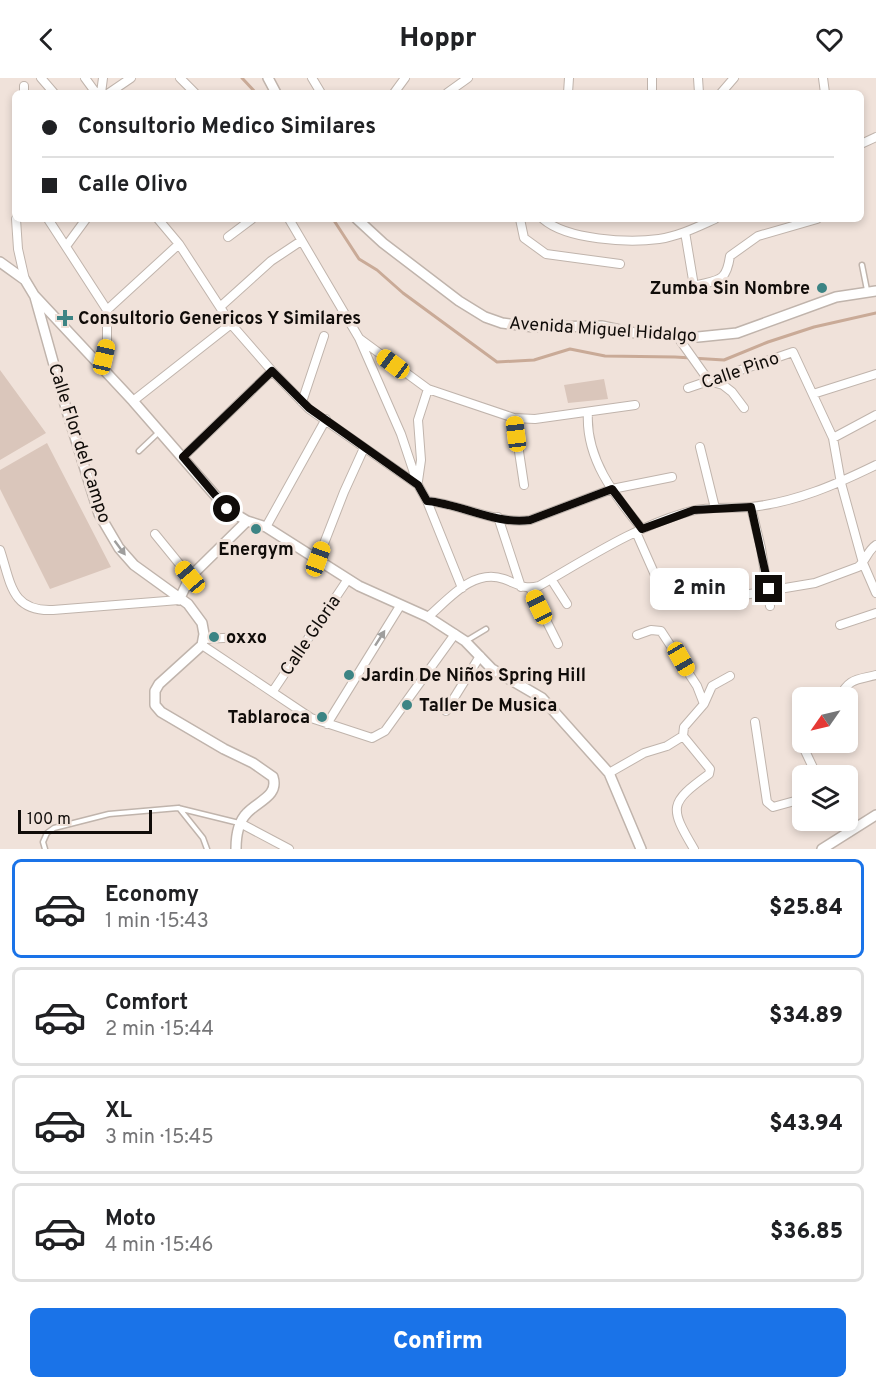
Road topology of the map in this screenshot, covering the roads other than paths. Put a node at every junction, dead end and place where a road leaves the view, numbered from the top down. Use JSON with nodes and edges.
{"nodes":[{"id":1,"x":41,"y":78,"type":"edge"},
{"id":2,"x":131,"y":78,"type":"edge"},
{"id":3,"x":180,"y":78,"type":"edge"},
{"id":4,"x":468,"y":78,"type":"edge"},
{"id":5,"x":734,"y":78,"type":"edge"},
{"id":6,"x":51,"y":90,"type":"edge"},
{"id":7,"x":113,"y":90,"type":"edge"},
{"id":8,"x":192,"y":90,"type":"edge"},
{"id":9,"x":451,"y":90,"type":"edge"},
{"id":10,"x":724,"y":90,"type":"edge"},
{"id":11,"x":16,"y":222,"type":"edge"},
{"id":12,"x":50,"y":222,"type":"edge"},
{"id":13,"x":84,"y":222,"type":"edge"},
{"id":14,"x":161,"y":222,"type":"edge"},
{"id":15,"x":248,"y":222,"type":"edge"},
{"id":16,"x":291,"y":222,"type":"edge"},
{"id":17,"x":360,"y":222,"type":"edge"},
{"id":18,"x":521,"y":222,"type":"edge"},
{"id":19,"x":550,"y":222,"type":"edge"},
{"id":20,"x":708,"y":222,"type":"edge"},
{"id":21,"x":778,"y":222,"type":"edge"},
{"id":22,"x":806,"y":222,"type":"edge"},
{"id":23,"x":781,"y":229,"type":"junction"},
{"id":24,"x":685,"y":232,"type":"junction"},
{"id":25,"x":228,"y":237,"type":"dead end"},
{"id":26,"x":301,"y":241,"type":"junction"},
{"id":27,"x":179,"y":244,"type":"junction"},
{"id":28,"x":67,"y":245,"type":"junction"},
{"id":29,"x":0,"y":262,"type":"edge"},
{"id":30,"x":620,"y":264,"type":"dead end"},
{"id":31,"x":862,"y":265,"type":"dead end"},
{"id":32,"x":25,"y":280,"type":"junction"},
{"id":33,"x":872,"y":291,"type":"edge"},
{"id":34,"x":34,"y":295,"type":"junction"},
{"id":35,"x":220,"y":307,"type":"junction"},
{"id":36,"x":107,"y":310,"type":"junction"},
{"id":37,"x":231,"y":324,"type":"junction"},
{"id":38,"x":324,"y":336,"type":"dead end"},
{"id":39,"x":677,"y":336,"type":"junction"},
{"id":40,"x":358,"y":338,"type":"junction"},
{"id":41,"x":99,"y":366,"type":"junction"},
{"id":42,"x":272,"y":371,"type":"junction"},
{"id":43,"x":876,"y":374,"type":"edge"},
{"id":44,"x":708,"y":379,"type":"junction"},
{"id":45,"x":688,"y":388,"type":"dead end"},
{"id":46,"x":428,"y":389,"type":"junction"},
{"id":47,"x":813,"y":394,"type":"junction"},
{"id":48,"x":132,"y":401,"type":"junction"},
{"id":49,"x":302,"y":402,"type":"junction"},
{"id":50,"x":635,"y":405,"type":"dead end"},
{"id":51,"x":744,"y":408,"type":"dead end"},
{"id":52,"x":588,"y":412,"type":"junction"},
{"id":53,"x":876,"y":415,"type":"edge"},
{"id":54,"x":514,"y":418,"type":"junction"},
{"id":55,"x":326,"y":419,"type":"junction"},
{"id":56,"x":159,"y":431,"type":"junction"},
{"id":57,"x":833,"y":438,"type":"junction"},
{"id":58,"x":700,"y":447,"type":"dead end"},
{"id":59,"x":364,"y":448,"type":"junction"},
{"id":60,"x":139,"y":451,"type":"dead end"},
{"id":61,"x":183,"y":457,"type":"junction"},
{"id":62,"x":876,"y":465,"type":"edge"},
{"id":63,"x":672,"y":477,"type":"dead end"},
{"id":64,"x":841,"y":483,"type":"junction"},
{"id":65,"x":418,"y":485,"type":"junction"},
{"id":66,"x":524,"y":485,"type":"dead end"},
{"id":67,"x":612,"y":489,"type":"junction"},
{"id":68,"x":427,"y":501,"type":"junction"},
{"id":69,"x":751,"y":507,"type":"junction"},
{"id":70,"x":715,"y":508,"type":"junction"},
{"id":71,"x":498,"y":517,"type":"junction"},
{"id":72,"x":247,"y":521,"type":"junction"},
{"id":73,"x":266,"y":527,"type":"junction"},
{"id":74,"x":639,"y":531,"type":"junction"},
{"id":75,"x":155,"y":534,"type":"dead end"},
{"id":76,"x":876,"y":545,"type":"edge"},
{"id":77,"x":0,"y":550,"type":"edge"},
{"id":78,"x":318,"y":559,"type":"junction"},
{"id":79,"x":863,"y":563,"type":"junction"},
{"id":80,"x":655,"y":575,"type":"dead end"},
{"id":81,"x":190,"y":577,"type":"junction"},
{"id":82,"x":348,"y":579,"type":"junction"},
{"id":83,"x":551,"y":579,"type":"junction"},
{"id":84,"x":462,"y":588,"type":"junction"},
{"id":85,"x":521,"y":588,"type":"junction"},
{"id":86,"x":530,"y":588,"type":"junction"},
{"id":87,"x":769,"y":589,"type":"junction"},
{"id":88,"x":876,"y":593,"type":"edge"},
{"id":89,"x":720,"y":598,"type":"dead end"},
{"id":90,"x":179,"y":600,"type":"junction"},
{"id":91,"x":567,"y":604,"type":"dead end"},
{"id":92,"x":400,"y":606,"type":"junction"},
{"id":93,"x":770,"y":606,"type":"dead end"},
{"id":94,"x":876,"y":613,"type":"edge"},
{"id":95,"x":428,"y":617,"type":"junction"},
{"id":96,"x":840,"y":625,"type":"dead end"},
{"id":97,"x":486,"y":629,"type":"dead end"},
{"id":98,"x":455,"y":634,"type":"junction"},
{"id":99,"x":637,"y":635,"type":"dead end"},
{"id":100,"x":242,"y":637,"type":"dead end"},
{"id":101,"x":465,"y":641,"type":"junction"},
{"id":102,"x":203,"y":642,"type":"junction"},
{"id":103,"x":558,"y":644,"type":"dead end"},
{"id":104,"x":480,"y":656,"type":"junction"},
{"id":105,"x":876,"y":675,"type":"edge"},
{"id":106,"x":730,"y":676,"type":"dead end"},
{"id":107,"x":844,"y":687,"type":"edge"},
{"id":108,"x":273,"y":692,"type":"junction"},
{"id":109,"x":704,"y":704,"type":"junction"},
{"id":110,"x":446,"y":711,"type":"dead end"},
{"id":111,"x":755,"y":722,"type":"dead end"},
{"id":112,"x":327,"y":724,"type":"junction"},
{"id":113,"x":683,"y":736,"type":"junction"},
{"id":114,"x":609,"y":773,"type":"junction"},
{"id":115,"x":792,"y":802,"type":"edge"},
{"id":116,"x":178,"y":808,"type":"junction"},
{"id":117,"x":876,"y":814,"type":"edge"},
{"id":118,"x":240,"y":823,"type":"junction"},
{"id":119,"x":849,"y":832,"type":"joint"},
{"id":120,"x":45,"y":849,"type":"edge"},
{"id":121,"x":207,"y":849,"type":"edge"},
{"id":122,"x":236,"y":849,"type":"edge"},
{"id":123,"x":289,"y":849,"type":"edge"},
{"id":124,"x":641,"y":849,"type":"edge"},
{"id":125,"x":694,"y":849,"type":"edge"},
{"id":126,"x":822,"y":849,"type":"edge"}],
"edges":[{"from":1,"to":6,"type":"street"},
{"from":2,"to":7,"type":"street"},
{"from":3,"to":8,"type":"street"},
{"from":4,"to":9,"type":"street"},
{"from":5,"to":10,"type":"street"},
{"from":11,"to":32,"type":"street"},
{"from":12,"to":28,"type":"street"},
{"from":13,"to":28,"type":"street"},
{"from":14,"to":27,"type":"street"},
{"from":15,"to":25,"type":"street"},
{"from":16,"to":26,"type":"street"},
{"from":17,"to":39,"type":"street","name":"Avenida Miguel Hidalgo"},
{"from":18,"to":30,"type":"street"},
{"from":19,"to":24,"type":"street"},
{"from":20,"to":24,"type":"street"},
{"from":21,"to":23,"type":"street"},
{"from":22,"to":23,"type":"street"},
{"from":23,"to":24,"type":"street"},
{"from":26,"to":35,"type":"street"},
{"from":26,"to":40,"type":"street"},
{"from":27,"to":35,"type":"street"},
{"from":27,"to":36,"type":"street"},
{"from":28,"to":36,"type":"street"},
{"from":29,"to":32,"type":"street"},
{"from":31,"to":33,"type":"lane"},
{"from":32,"to":34,"type":"street"},
{"from":33,"to":39,"type":"street","name":"Avenida Miguel Hidalgo"},
{"from":34,"to":41,"type":"street"},
{"from":34,"to":90,"type":"street","name":"Calle Flor del Campo","one_way":true},
{"from":35,"to":37,"type":"street"},
{"from":36,"to":41,"type":"street"},
{"from":37,"to":42,"type":"street"},
{"from":37,"to":48,"type":"street"},
{"from":38,"to":49,"type":"street"},
{"from":39,"to":44,"type":"street"},
{"from":40,"to":46,"type":"street"},
{"from":40,"to":65,"type":"street"},
{"from":41,"to":48,"type":"street"},
{"from":42,"to":49,"type":"street"},
{"from":42,"to":61,"type":"street"},
{"from":43,"to":47,"type":"street"},
{"from":44,"to":45,"type":"street","name":"Calle Pino"},
{"from":44,"to":47,"type":"street","name":"Calle Pino"},
{"from":44,"to":51,"type":"street"},
{"from":46,"to":54,"type":"street"},
{"from":46,"to":65,"type":"street"},
{"from":47,"to":57,"type":"street"},
{"from":48,"to":56,"type":"street"},
{"from":49,"to":55,"type":"street"},
{"from":50,"to":52,"type":"street"},
{"from":52,"to":54,"type":"street"},
{"from":52,"to":67,"type":"street"},
{"from":53,"to":57,"type":"street"},
{"from":54,"to":66,"type":"street"},
{"from":55,"to":59,"type":"street"},
{"from":55,"to":73,"type":"street"},
{"from":56,"to":60,"type":"lane"},
{"from":56,"to":61,"type":"street"},
{"from":57,"to":64,"type":"street"},
{"from":58,"to":70,"type":"street"},
{"from":59,"to":65,"type":"street"},
{"from":59,"to":78,"type":"street"},
{"from":61,"to":72,"type":"street"},
{"from":62,"to":64,"type":"street"},
{"from":63,"to":67,"type":"street"},
{"from":64,"to":69,"type":"street"},
{"from":64,"to":79,"type":"street"},
{"from":65,"to":68,"type":"street"},
{"from":67,"to":71,"type":"street"},
{"from":67,"to":74,"type":"street"},
{"from":68,"to":71,"type":"street"},
{"from":68,"to":84,"type":"street"},
{"from":69,"to":70,"type":"street"},
{"from":69,"to":87,"type":"street"},
{"from":70,"to":74,"type":"street"},
{"from":71,"to":85,"type":"street"},
{"from":72,"to":73,"type":"street"},
{"from":72,"to":81,"type":"street"},
{"from":73,"to":78,"type":"street"},
{"from":74,"to":80,"type":"street"},
{"from":74,"to":83,"type":"street"},
{"from":75,"to":81,"type":"street"},
{"from":76,"to":79,"type":"street"},
{"from":77,"to":90,"type":"street"},
{"from":78,"to":82,"type":"street"},
{"from":79,"to":87,"type":"street"},
{"from":79,"to":88,"type":"street"},
{"from":81,"to":90,"type":"street"},
{"from":82,"to":92,"type":"street"},
{"from":82,"to":108,"type":"street","name":"Calle Gloria"},
{"from":83,"to":86,"type":"street"},
{"from":83,"to":91,"type":"street"},
{"from":84,"to":85,"type":"street"},
{"from":84,"to":95,"type":"street"},
{"from":85,"to":86,"type":"street"},
{"from":86,"to":103,"type":"street"},
{"from":87,"to":89,"type":"street"},
{"from":87,"to":93,"type":"street"},
{"from":90,"to":102,"type":"street","name":"Calle Flor del Campo"},
{"from":92,"to":95,"type":"street"},
{"from":112,"to":92,"type":"street","one_way":true},
{"from":94,"to":96,"type":"street"},
{"from":95,"to":98,"type":"street"},
{"from":97,"to":101,"type":"lane"},
{"from":98,"to":101,"type":"street"},
{"from":98,"to":112,"type":"street"},
{"from":99,"to":109,"type":"street"},
{"from":100,"to":102,"type":"street"},
{"from":101,"to":104,"type":"street"},
{"from":102,"to":108,"type":"street"},
{"from":102,"to":118,"type":"street"},
{"from":104,"to":110,"type":"street"},
{"from":104,"to":114,"type":"street"},
{"from":105,"to":107,"type":"street"},
{"from":106,"to":109,"type":"street"},
{"from":108,"to":112,"type":"street"},
{"from":109,"to":113,"type":"street"},
{"from":111,"to":115,"type":"street"},
{"from":113,"to":114,"type":"street"},
{"from":113,"to":125,"type":"street"},
{"from":114,"to":124,"type":"street"},
{"from":116,"to":118,"type":"lane"},
{"from":116,"to":120,"type":"lane"},
{"from":116,"to":121,"type":"lane"},
{"from":117,"to":119,"type":"street"},
{"from":118,"to":122,"type":"street"},
{"from":118,"to":123,"type":"street"},
{"from":119,"to":126,"type":"street"}]}
